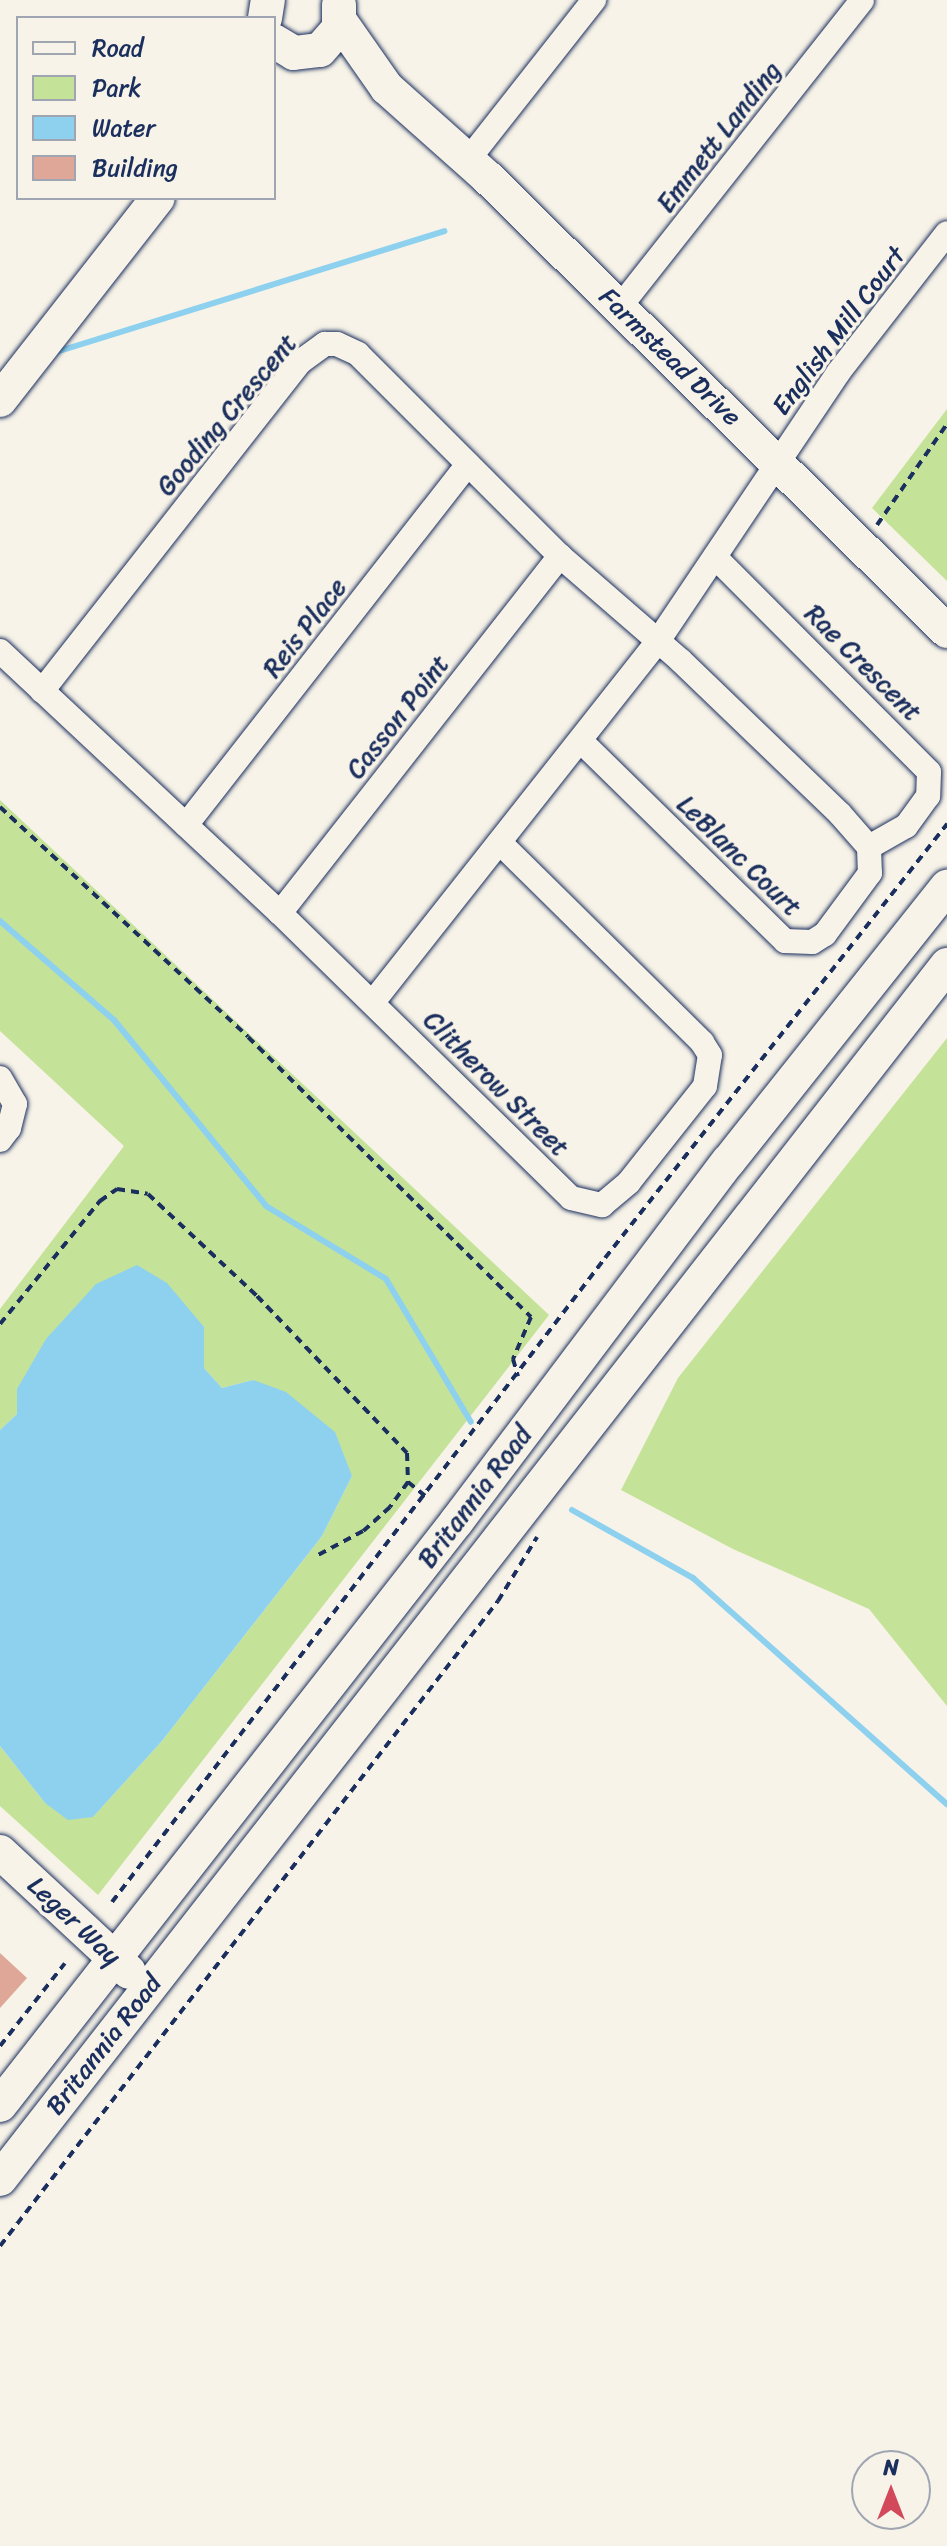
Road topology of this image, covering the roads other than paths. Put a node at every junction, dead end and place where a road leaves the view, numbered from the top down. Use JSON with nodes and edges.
{"nodes":[{"id":1,"x":594,"y":0,"type":"edge"},
{"id":2,"x":862,"y":0,"type":"edge"},
{"id":3,"x":339,"y":6,"type":"edge"},
{"id":4,"x":290,"y":54,"type":"edge"},
{"id":5,"x":387,"y":88,"type":"junction"},
{"id":6,"x":468,"y":160,"type":"junction"},
{"id":7,"x":156,"y":200,"type":"edge"},
{"id":8,"x":947,"y":233,"type":"edge"},
{"id":9,"x":619,"y":308,"type":"junction"},
{"id":10,"x":0,"y":400,"type":"edge"},
{"id":11,"x":778,"y":463,"type":"junction"},
{"id":12,"x":468,"y":464,"type":"junction"},
{"id":13,"x":560,"y":556,"type":"junction"},
{"id":14,"x":715,"y":557,"type":"junction"},
{"id":15,"x":947,"y":631,"type":"edge"},
{"id":16,"x":658,"y":641,"type":"junction"},
{"id":17,"x":0,"y":651,"type":"edge"},
{"id":18,"x":42,"y":691,"type":"junction"},
{"id":19,"x":581,"y":741,"type":"junction"},
{"id":20,"x":186,"y":825,"type":"junction"},
{"id":21,"x":500,"y":843,"type":"junction"},
{"id":22,"x":869,"y":847,"type":"junction"},
{"id":23,"x":947,"y":887,"type":"edge"},
{"id":24,"x":280,"y":913,"type":"junction"},
{"id":25,"x":947,"y":965,"type":"edge"},
{"id":26,"x":373,"y":1002,"type":"junction"},
{"id":27,"x":0,"y":1078,"type":"edge"},
{"id":28,"x":0,"y":1140,"type":"edge"},
{"id":29,"x":0,"y":1852,"type":"edge"},
{"id":30,"x":113,"y":1957,"type":"junction"},
{"id":31,"x":147,"y":1989,"type":"junction"},
{"id":32,"x":0,"y":2105,"type":"edge"},
{"id":33,"x":0,"y":2179,"type":"edge"}],
"edges":[{"from":1,"to":6,"type":"street"},
{"from":2,"to":9,"type":"street","name":"Emmett Landing"},
{"from":3,"to":4,"type":"main road"},
{"from":3,"to":5,"type":"main road","name":"Farmstead Drive"},
{"from":4,"to":5,"type":"main road","name":"Farmstead Drive"},
{"from":5,"to":6,"type":"main road","name":"Farmstead Drive"},
{"from":6,"to":9,"type":"main road","name":"Farmstead Drive"},
{"from":7,"to":10,"type":"main road"},
{"from":8,"to":11,"type":"street","name":"English Mill Court"},
{"from":9,"to":11,"type":"main road","name":"Farmstead Drive"},
{"from":11,"to":14,"type":"street","name":"English Mill Court"},
{"from":11,"to":15,"type":"main road","name":"Farmstead Drive"},
{"from":12,"to":13,"type":"street","name":"Gooding Crescent"},
{"from":12,"to":18,"type":"street","name":"Gooding Crescent"},
{"from":12,"to":20,"type":"street","name":"Reis Place"},
{"from":13,"to":16,"type":"street","name":"Gooding Crescent"},
{"from":13,"to":24,"type":"street","name":"Casson Point"},
{"from":14,"to":16,"type":"street","name":"English Mill Court"},
{"from":14,"to":22,"type":"street","name":"Rae Crescent"},
{"from":16,"to":19,"type":"street","name":"English Mill Court"},
{"from":16,"to":22,"type":"street"},
{"from":17,"to":18,"type":"street","name":"Clitherow Street"},
{"from":18,"to":20,"type":"street","name":"Clitherow Street"},
{"from":19,"to":21,"type":"street","name":"English Mill Court"},
{"from":19,"to":22,"type":"street","name":"LeBlanc Court"},
{"from":20,"to":24,"type":"street","name":"Clitherow Street"},
{"from":21,"to":26,"type":"street","name":"English Mill Court"},
{"from":21,"to":26,"type":"street","name":"Clitherow Street"},
{"from":23,"to":30,"type":"main road","name":"Britannia Road"},
{"from":24,"to":26,"type":"street","name":"Clitherow Street"},
{"from":25,"to":31,"type":"main road","name":"Britannia Road"},
{"from":27,"to":28,"type":"street"},
{"from":29,"to":30,"type":"main road","name":"Leger Way"},
{"from":30,"to":31,"type":"main road","name":"Leger Way"},
{"from":30,"to":32,"type":"main road","name":"Britannia Road"},
{"from":31,"to":33,"type":"main road","name":"Britannia Road"}]}
